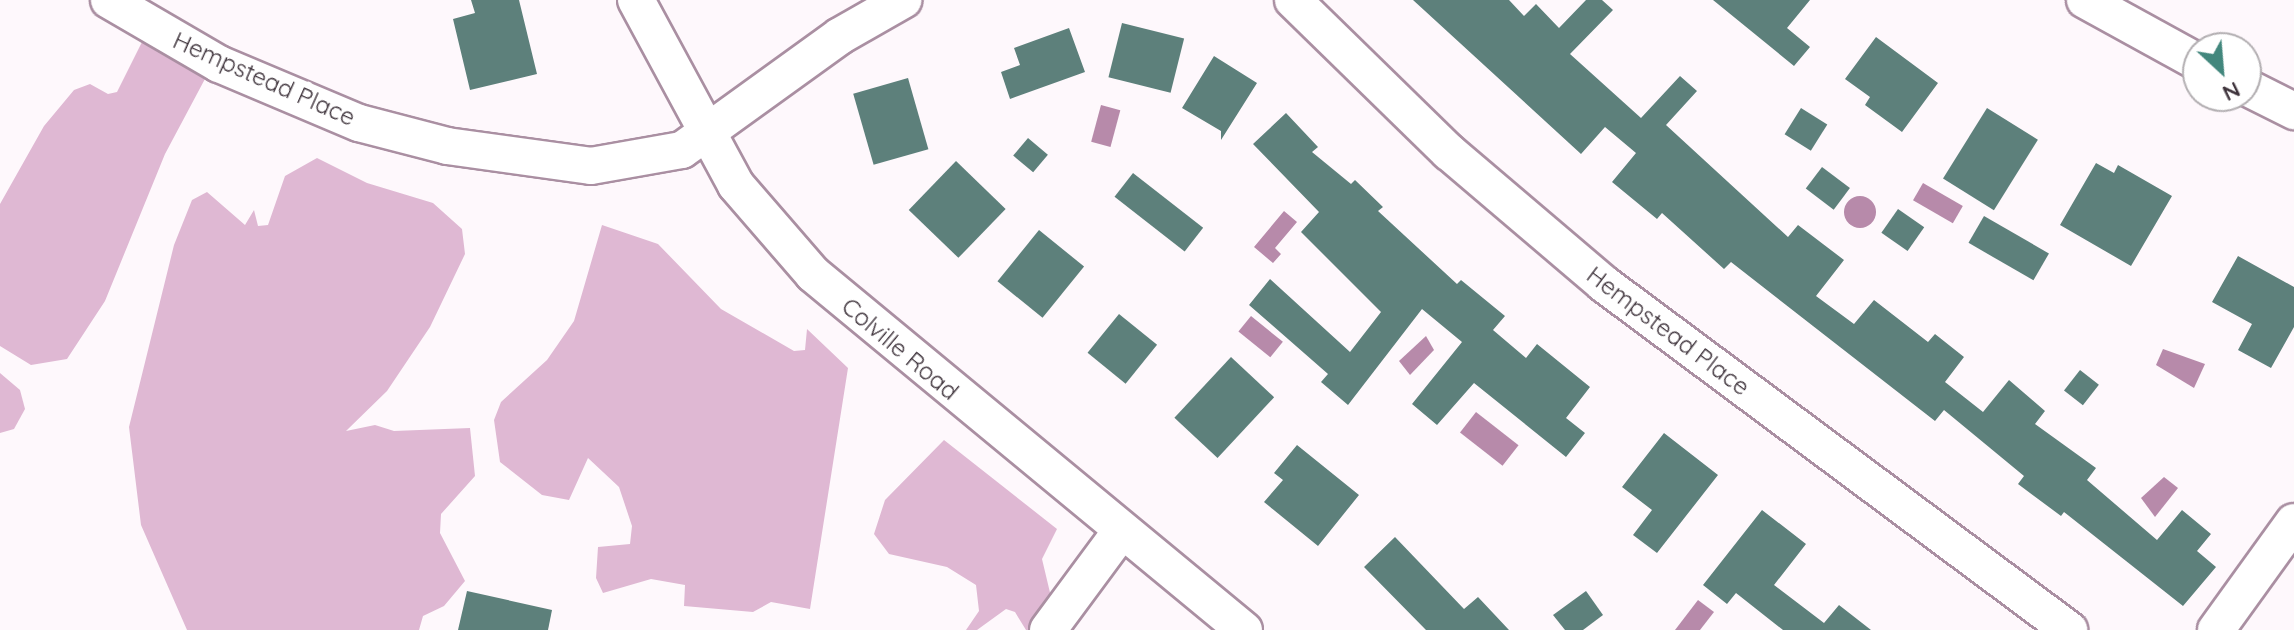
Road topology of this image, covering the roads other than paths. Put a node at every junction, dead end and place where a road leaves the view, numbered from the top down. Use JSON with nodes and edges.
{"nodes":[{"id":1,"x":109,"y":0,"type":"edge"},
{"id":2,"x":636,"y":0,"type":"edge"},
{"id":3,"x":903,"y":0,"type":"edge"},
{"id":4,"x":1293,"y":0,"type":"edge"},
{"id":5,"x":2085,"y":0,"type":"edge"},
{"id":6,"x":2182,"y":53,"type":"edge"},
{"id":7,"x":2262,"y":95,"type":"edge"},
{"id":8,"x":2294,"y":111,"type":"edge"},
{"id":9,"x":706,"y":137,"type":"junction"},
{"id":10,"x":2294,"y":522,"type":"edge"},
{"id":11,"x":1122,"y":530,"type":"junction"},
{"id":12,"x":1048,"y":630,"type":"edge"},
{"id":13,"x":1244,"y":630,"type":"edge"},
{"id":14,"x":2069,"y":630,"type":"edge"},
{"id":15,"x":2216,"y":630,"type":"edge"}],
"edges":[{"from":1,"to":9,"type":"street","name":"Hempstead Place"},
{"from":2,"to":9,"type":"street","name":"Colville Road"},
{"from":3,"to":9,"type":"street","name":"Hempstead Place"},
{"from":4,"to":14,"type":"street","name":"Hempstead Place"},
{"from":5,"to":6,"type":"street"},
{"from":7,"to":8,"type":"street"},
{"from":9,"to":11,"type":"street","name":"Colville Road"},
{"from":10,"to":15,"type":"street"},
{"from":11,"to":12,"type":"street"},
{"from":11,"to":13,"type":"street","name":"Colville Road"}]}
